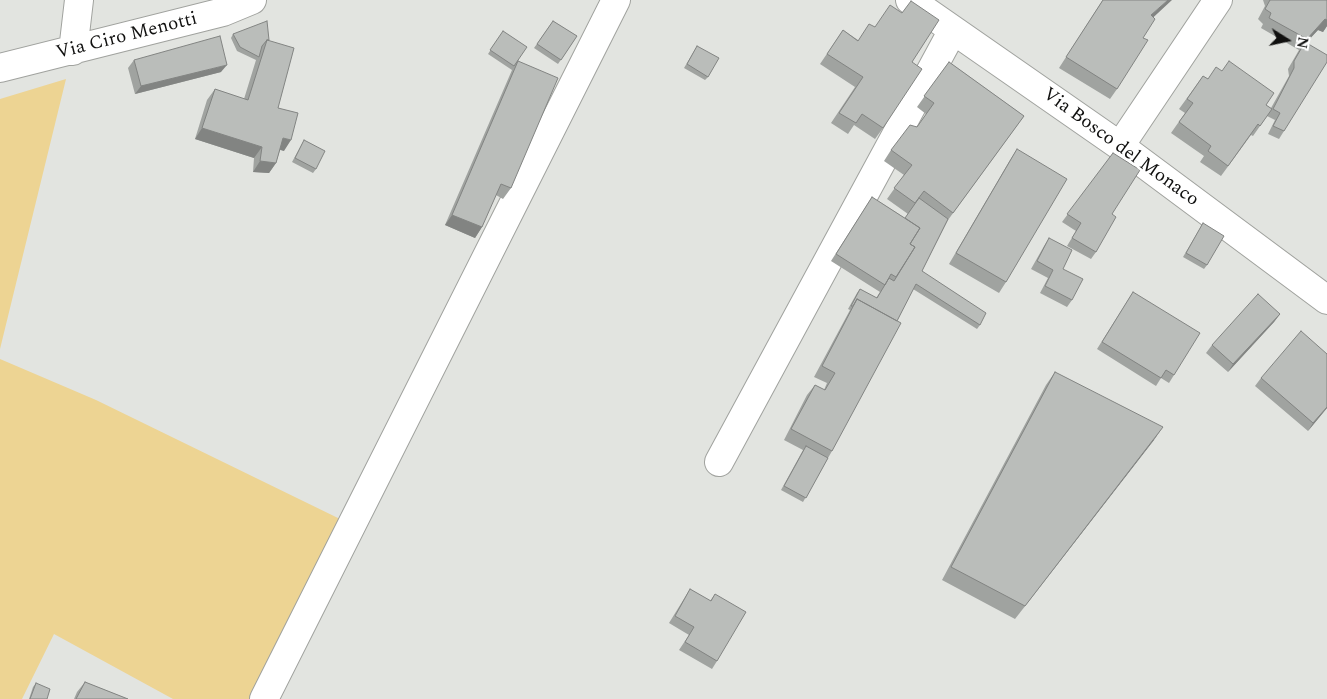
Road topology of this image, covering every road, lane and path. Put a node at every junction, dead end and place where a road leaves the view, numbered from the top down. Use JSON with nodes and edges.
{"nodes":[{"id":1,"x":79,"y":0,"type":"edge"},
{"id":2,"x":252,"y":0,"type":"edge"},
{"id":3,"x":616,"y":0,"type":"edge"},
{"id":4,"x":910,"y":0,"type":"edge"},
{"id":5,"x":1218,"y":0,"type":"edge"},
{"id":6,"x":953,"y":30,"type":"junction"},
{"id":7,"x":73,"y":51,"type":"junction"},
{"id":8,"x":0,"y":68,"type":"edge"},
{"id":9,"x":1120,"y":146,"type":"junction"},
{"id":10,"x":1327,"y":300,"type":"edge"},
{"id":11,"x":719,"y":462,"type":"dead end"},
{"id":12,"x":264,"y":699,"type":"edge"}],
"edges":[{"from":1,"to":7,"type":"street"},
{"from":2,"to":7,"type":"street","name":"Via Ciro Menotti"},
{"from":3,"to":12,"type":"street"},
{"from":4,"to":6,"type":"street","name":"Via Bosco del Monaco"},
{"from":5,"to":9,"type":"street"},
{"from":6,"to":9,"type":"street","name":"Via Bosco del Monaco"},
{"from":6,"to":11,"type":"street"},
{"from":7,"to":8,"type":"street","name":"Via Ciro Menotti"},
{"from":9,"to":10,"type":"street","name":"Via Bosco del Monaco"}]}
